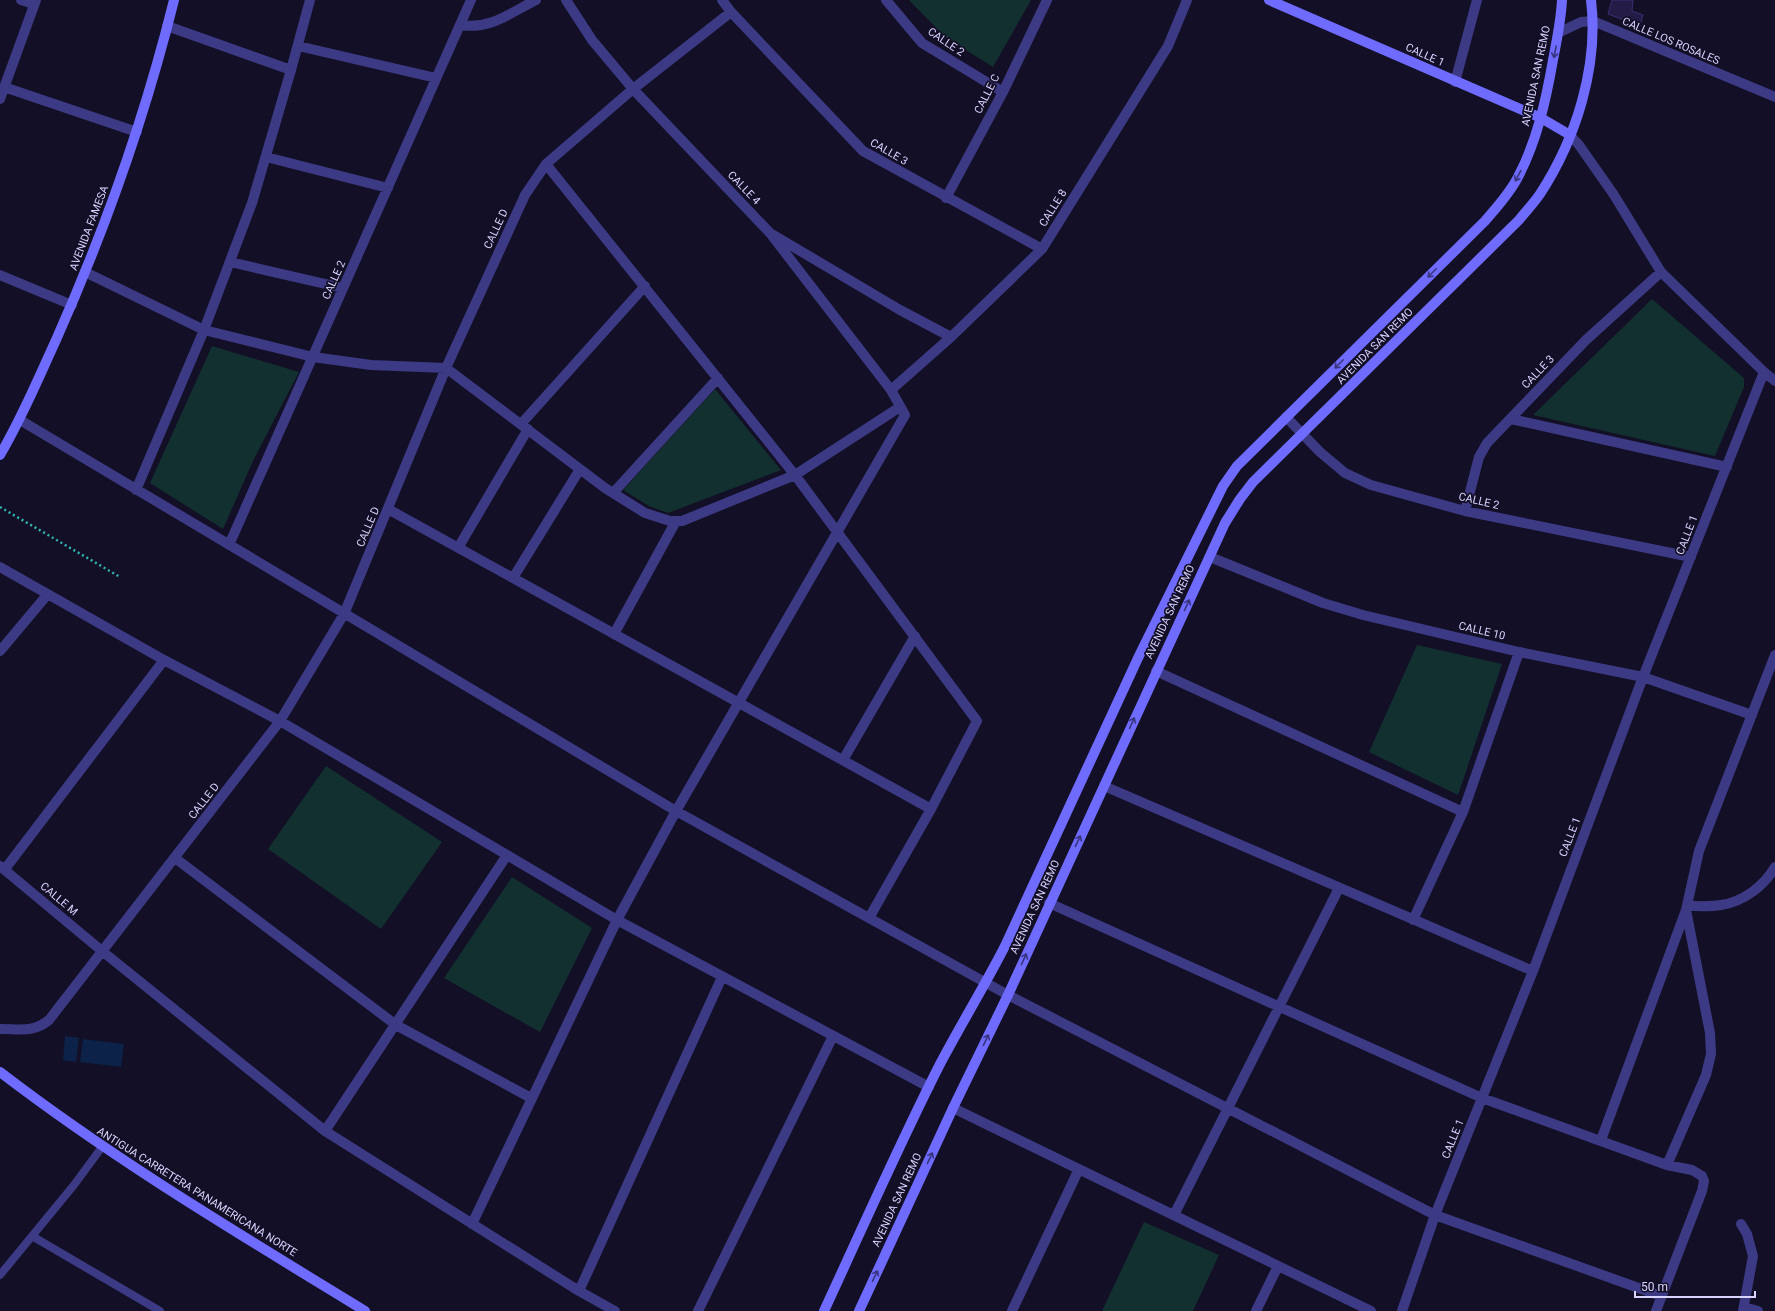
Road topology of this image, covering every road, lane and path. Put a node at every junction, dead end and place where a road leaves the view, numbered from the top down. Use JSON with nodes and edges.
{"nodes":[{"id":1,"x":21,"y":0,"type":"edge"},
{"id":2,"x":174,"y":0,"type":"edge"},
{"id":3,"x":310,"y":0,"type":"edge"},
{"id":4,"x":471,"y":0,"type":"edge"},
{"id":5,"x":536,"y":0,"type":"edge"},
{"id":6,"x":566,"y":0,"type":"edge"},
{"id":7,"x":722,"y":0,"type":"edge"},
{"id":8,"x":886,"y":0,"type":"edge"},
{"id":9,"x":1048,"y":0,"type":"edge"},
{"id":10,"x":1187,"y":0,"type":"edge"},
{"id":11,"x":1269,"y":0,"type":"edge"},
{"id":12,"x":1477,"y":0,"type":"edge"},
{"id":13,"x":1562,"y":0,"type":"edge"},
{"id":14,"x":1591,"y":0,"type":"edge"},
{"id":15,"x":35,"y":2,"type":"edge"},
{"id":16,"x":731,"y":12,"type":"junction"},
{"id":17,"x":1593,"y":21,"type":"junction"},
{"id":18,"x":460,"y":25,"type":"junction"},
{"id":19,"x":167,"y":26,"type":"junction"},
{"id":20,"x":1558,"y":33,"type":"junction"},
{"id":21,"x":298,"y":46,"type":"junction"},
{"id":22,"x":291,"y":70,"type":"junction"},
{"id":23,"x":436,"y":78,"type":"junction"},
{"id":24,"x":1455,"y":82,"type":"junction"},
{"id":25,"x":4,"y":87,"type":"junction"},
{"id":26,"x":633,"y":89,"type":"junction"},
{"id":27,"x":1003,"y":92,"type":"junction"},
{"id":28,"x":1775,"y":97,"type":"edge"},
{"id":29,"x":0,"y":99,"type":"edge"},
{"id":30,"x":1541,"y":118,"type":"junction"},
{"id":31,"x":137,"y":132,"type":"junction"},
{"id":32,"x":1570,"y":135,"type":"junction"},
{"id":33,"x":266,"y":157,"type":"junction"},
{"id":34,"x":546,"y":164,"type":"junction"},
{"id":35,"x":388,"y":188,"type":"junction"},
{"id":36,"x":946,"y":198,"type":"junction"},
{"id":37,"x":770,"y":233,"type":"junction"},
{"id":38,"x":1042,"y":249,"type":"junction"},
{"id":39,"x":230,"y":262,"type":"junction"},
{"id":40,"x":86,"y":272,"type":"junction"},
{"id":41,"x":1661,"y":272,"type":"junction"},
{"id":42,"x":0,"y":275,"type":"edge"},
{"id":43,"x":645,"y":286,"type":"junction"},
{"id":44,"x":343,"y":288,"type":"junction"},
{"id":45,"x":72,"y":305,"type":"junction"},
{"id":46,"x":204,"y":330,"type":"junction"},
{"id":47,"x":951,"y":337,"type":"junction"},
{"id":48,"x":313,"y":357,"type":"junction"},
{"id":49,"x":446,"y":368,"type":"junction"},
{"id":50,"x":1764,"y":372,"type":"junction"},
{"id":51,"x":718,"y":378,"type":"junction"},
{"id":52,"x":1775,"y":381,"type":"edge"},
{"id":53,"x":891,"y":390,"type":"junction"},
{"id":54,"x":900,"y":407,"type":"junction"},
{"id":55,"x":1286,"y":417,"type":"junction"},
{"id":56,"x":1511,"y":419,"type":"junction"},
{"id":57,"x":20,"y":420,"type":"junction"},
{"id":58,"x":525,"y":427,"type":"junction"},
{"id":59,"x":1303,"y":434,"type":"junction"},
{"id":60,"x":0,"y":454,"type":"edge"},
{"id":61,"x":1727,"y":467,"type":"junction"},
{"id":62,"x":580,"y":469,"type":"junction"},
{"id":63,"x":795,"y":475,"type":"junction"},
{"id":64,"x":136,"y":490,"type":"junction"},
{"id":65,"x":613,"y":493,"type":"junction"},
{"id":66,"x":0,"y":507,"type":"edge"},
{"id":67,"x":388,"y":510,"type":"junction"},
{"id":68,"x":1465,"y":511,"type":"junction"},
{"id":69,"x":676,"y":521,"type":"junction"},
{"id":70,"x":838,"y":532,"type":"junction"},
{"id":71,"x":229,"y":545,"type":"junction"},
{"id":72,"x":458,"y":548,"type":"junction"},
{"id":73,"x":1210,"y":557,"type":"junction"},
{"id":74,"x":1692,"y":557,"type":"junction"},
{"id":75,"x":0,"y":567,"type":"edge"},
{"id":76,"x":120,"y":577,"type":"dead end"},
{"id":77,"x":514,"y":578,"type":"junction"},
{"id":78,"x":47,"y":595,"type":"junction"},
{"id":79,"x":344,"y":614,"type":"junction"},
{"id":80,"x":614,"y":634,"type":"junction"},
{"id":81,"x":915,"y":636,"type":"junction"},
{"id":82,"x":0,"y":651,"type":"edge"},
{"id":83,"x":1519,"y":652,"type":"junction"},
{"id":84,"x":1775,"y":655,"type":"edge"},
{"id":85,"x":164,"y":660,"type":"junction"},
{"id":86,"x":1156,"y":671,"type":"junction"},
{"id":87,"x":1643,"y":677,"type":"junction"},
{"id":88,"x":740,"y":703,"type":"junction"},
{"id":89,"x":1752,"y":715,"type":"junction"},
{"id":90,"x":280,"y":721,"type":"junction"},
{"id":91,"x":843,"y":760,"type":"junction"},
{"id":92,"x":1104,"y":786,"type":"junction"},
{"id":93,"x":931,"y":808,"type":"junction"},
{"id":94,"x":676,"y":811,"type":"junction"},
{"id":95,"x":1463,"y":812,"type":"junction"},
{"id":96,"x":507,"y":855,"type":"junction"},
{"id":97,"x":175,"y":858,"type":"junction"},
{"id":98,"x":2,"y":867,"type":"edge"},
{"id":99,"x":1775,"y":867,"type":"edge"},
{"id":100,"x":1339,"y":888,"type":"junction"},
{"id":101,"x":1049,"y":903,"type":"junction"},
{"id":102,"x":1686,"y":908,"type":"junction"},
{"id":103,"x":868,"y":918,"type":"junction"},
{"id":104,"x":617,"y":920,"type":"junction"},
{"id":105,"x":1413,"y":920,"type":"junction"},
{"id":106,"x":102,"y":951,"type":"junction"},
{"id":107,"x":1533,"y":971,"type":"junction"},
{"id":108,"x":722,"y":977,"type":"junction"},
{"id":109,"x":986,"y":983,"type":"junction"},
{"id":110,"x":1008,"y":994,"type":"junction"},
{"id":111,"x":1279,"y":1006,"type":"junction"},
{"id":112,"x":396,"y":1025,"type":"junction"},
{"id":113,"x":0,"y":1028,"type":"edge"},
{"id":114,"x":833,"y":1036,"type":"junction"},
{"id":115,"x":0,"y":1072,"type":"edge"},
{"id":116,"x":929,"y":1088,"type":"junction"},
{"id":117,"x":531,"y":1098,"type":"junction"},
{"id":118,"x":1482,"y":1098,"type":"junction"},
{"id":119,"x":953,"y":1108,"type":"junction"},
{"id":120,"x":1228,"y":1108,"type":"junction"},
{"id":121,"x":325,"y":1131,"type":"junction"},
{"id":122,"x":1601,"y":1140,"type":"junction"},
{"id":123,"x":102,"y":1147,"type":"junction"},
{"id":124,"x":1667,"y":1164,"type":"junction"},
{"id":125,"x":1079,"y":1169,"type":"junction"},
{"id":126,"x":1174,"y":1215,"type":"junction"},
{"id":127,"x":1435,"y":1215,"type":"junction"},
{"id":128,"x":472,"y":1224,"type":"junction"},
{"id":129,"x":1741,"y":1224,"type":"dead end"},
{"id":130,"x":32,"y":1236,"type":"junction"},
{"id":131,"x":1278,"y":1266,"type":"junction"},
{"id":132,"x":0,"y":1275,"type":"edge"},
{"id":133,"x":579,"y":1291,"type":"junction"},
{"id":134,"x":1661,"y":1296,"type":"junction"},
{"id":135,"x":1744,"y":1309,"type":"edge"},
{"id":136,"x":160,"y":1311,"type":"edge"},
{"id":137,"x":365,"y":1311,"type":"edge"},
{"id":138,"x":616,"y":1311,"type":"edge"},
{"id":139,"x":698,"y":1311,"type":"edge"},
{"id":140,"x":824,"y":1311,"type":"edge"},
{"id":141,"x":859,"y":1311,"type":"edge"},
{"id":142,"x":1012,"y":1311,"type":"edge"},
{"id":143,"x":1256,"y":1311,"type":"edge"},
{"id":144,"x":1371,"y":1311,"type":"edge"},
{"id":145,"x":1402,"y":1311,"type":"edge"},
{"id":146,"x":1656,"y":1311,"type":"edge"},
{"id":147,"x":1758,"y":1311,"type":"edge"}],
"edges":[{"from":1,"to":15,"type":"street"},
{"from":2,"to":19,"type":"main road","name":"AVENIDA FAMESA"},
{"from":3,"to":21,"type":"street"},
{"from":4,"to":18,"type":"street","name":"CALLE 2"},
{"from":5,"to":18,"type":"street"},
{"from":6,"to":26,"type":"street","name":"CALLE 4"},
{"from":7,"to":16,"type":"street","name":"CALLE 3"},
{"from":8,"to":27,"type":"street","name":"CALLE 2"},
{"from":9,"to":27,"type":"street","name":"CALLE C"},
{"from":10,"to":38,"type":"street","name":"CALLE 8"},
{"from":11,"to":24,"type":"main road","name":"CALLE 1"},
{"from":12,"to":24,"type":"street"},
{"from":13,"to":20,"type":"main road","name":"AVENIDA SAN REMO"},
{"from":14,"to":17,"type":"main road","name":"AVENIDA SAN REMO"},
{"from":15,"to":25,"type":"street"},
{"from":16,"to":26,"type":"street","name":"CALLE D"},
{"from":16,"to":36,"type":"street","name":"CALLE 3"},
{"from":17,"to":20,"type":"street"},
{"from":17,"to":28,"type":"street","name":"CALLE LOS ROSALES"},
{"from":17,"to":32,"type":"main road","name":"AVENIDA SAN REMO"},
{"from":18,"to":23,"type":"street","name":"CALLE 2"},
{"from":19,"to":22,"type":"street"},
{"from":19,"to":31,"type":"main road","name":"AVENIDA FAMESA"},
{"from":20,"to":30,"type":"main road","name":"AVENIDA SAN REMO","one_way":true},
{"from":21,"to":22,"type":"street"},
{"from":21,"to":23,"type":"street"},
{"from":22,"to":33,"type":"street"},
{"from":23,"to":35,"type":"street","name":"CALLE 2"},
{"from":24,"to":30,"type":"main road","name":"CALLE 1"},
{"from":25,"to":29,"type":"street"},
{"from":25,"to":31,"type":"street"},
{"from":26,"to":34,"type":"street","name":"CALLE D"},
{"from":26,"to":37,"type":"street","name":"CALLE 4"},
{"from":27,"to":36,"type":"street","name":"CALLE C"},
{"from":30,"to":32,"type":"main road","name":"CALLE 1"},
{"from":30,"to":55,"type":"main road","name":"AVENIDA SAN REMO","one_way":true},
{"from":31,"to":40,"type":"main road","name":"AVENIDA FAMESA"},
{"from":32,"to":41,"type":"street"},
{"from":32,"to":59,"type":"main road","name":"AVENIDA SAN REMO"},
{"from":33,"to":35,"type":"street"},
{"from":33,"to":39,"type":"street"},
{"from":34,"to":43,"type":"street"},
{"from":34,"to":49,"type":"street","name":"CALLE D"},
{"from":35,"to":44,"type":"street","name":"CALLE 2"},
{"from":36,"to":38,"type":"street","name":"CALLE 3"},
{"from":37,"to":47,"type":"street","name":"CALLE 4"},
{"from":37,"to":53,"type":"street"},
{"from":38,"to":47,"type":"street","name":"CALLE 8"},
{"from":39,"to":44,"type":"street"},
{"from":39,"to":46,"type":"street"},
{"from":40,"to":45,"type":"main road","name":"AVENIDA FAMESA"},
{"from":40,"to":46,"type":"street"},
{"from":41,"to":50,"type":"street"},
{"from":41,"to":56,"type":"street","name":"CALLE 3"},
{"from":42,"to":45,"type":"street"},
{"from":43,"to":51,"type":"street"},
{"from":43,"to":58,"type":"street"},
{"from":44,"to":48,"type":"street","name":"CALLE 2"},
{"from":45,"to":57,"type":"main road","name":"AVENIDA FAMESA"},
{"from":46,"to":48,"type":"street"},
{"from":46,"to":64,"type":"street"},
{"from":47,"to":53,"type":"street","name":"CALLE 8"},
{"from":48,"to":49,"type":"street"},
{"from":48,"to":71,"type":"street","name":"CALLE 2"},
{"from":49,"to":58,"type":"street"},
{"from":49,"to":67,"type":"street","name":"CALLE D"},
{"from":50,"to":52,"type":"street"},
{"from":50,"to":61,"type":"street","name":"CALLE 1"},
{"from":51,"to":63,"type":"street"},
{"from":51,"to":65,"type":"street"},
{"from":53,"to":54,"type":"street"},
{"from":54,"to":63,"type":"street"},
{"from":54,"to":70,"type":"street"},
{"from":55,"to":59,"type":"street","name":"CALLE 2"},
{"from":55,"to":109,"type":"main road","name":"AVENIDA SAN REMO"},
{"from":56,"to":61,"type":"street"},
{"from":56,"to":68,"type":"street","name":"CALLE 3"},
{"from":57,"to":60,"type":"main road","name":"AVENIDA FAMESA"},
{"from":57,"to":64,"type":"street"},
{"from":58,"to":62,"type":"street"},
{"from":58,"to":72,"type":"street"},
{"from":59,"to":68,"type":"street","name":"CALLE 2"},
{"from":59,"to":73,"type":"main road","name":"AVENIDA SAN REMO"},
{"from":61,"to":74,"type":"street","name":"CALLE 1"},
{"from":62,"to":65,"type":"street"},
{"from":62,"to":77,"type":"street"},
{"from":63,"to":69,"type":"street"},
{"from":63,"to":70,"type":"street"},
{"from":64,"to":71,"type":"street"},
{"from":65,"to":69,"type":"street"},
{"from":66,"to":76,"type":"path"},
{"from":67,"to":72,"type":"street"},
{"from":67,"to":79,"type":"street","name":"CALLE D"},
{"from":68,"to":74,"type":"street","name":"CALLE 2"},
{"from":69,"to":80,"type":"street"},
{"from":70,"to":81,"type":"street"},
{"from":70,"to":88,"type":"street"},
{"from":71,"to":79,"type":"street"},
{"from":72,"to":77,"type":"street"},
{"from":73,"to":83,"type":"street","name":"CALLE 10"},
{"from":86,"to":73,"type":"main road","name":"AVENIDA SAN REMO","one_way":true},
{"from":74,"to":87,"type":"street","name":"CALLE 1"},
{"from":75,"to":78,"type":"street"},
{"from":77,"to":80,"type":"street"},
{"from":78,"to":82,"type":"street"},
{"from":78,"to":85,"type":"street"},
{"from":79,"to":90,"type":"street","name":"CALLE D"},
{"from":79,"to":94,"type":"street"},
{"from":80,"to":88,"type":"street"},
{"from":81,"to":91,"type":"street"},
{"from":81,"to":93,"type":"street"},
{"from":83,"to":87,"type":"street","name":"CALLE 10"},
{"from":83,"to":95,"type":"street"},
{"from":84,"to":89,"type":"street"},
{"from":85,"to":90,"type":"street"},
{"from":85,"to":98,"type":"street"},
{"from":92,"to":86,"type":"main road","name":"AVENIDA SAN REMO","one_way":true},
{"from":86,"to":95,"type":"street"},
{"from":87,"to":89,"type":"street","name":"CALLE 10"},
{"from":87,"to":107,"type":"street","name":"CALLE 1"},
{"from":88,"to":91,"type":"street"},
{"from":88,"to":94,"type":"street"},
{"from":89,"to":102,"type":"street"},
{"from":90,"to":96,"type":"street"},
{"from":90,"to":97,"type":"street","name":"CALLE D"},
{"from":91,"to":93,"type":"street"},
{"from":92,"to":100,"type":"street"},
{"from":101,"to":92,"type":"main road","name":"AVENIDA SAN REMO","one_way":true},
{"from":93,"to":103,"type":"street"},
{"from":94,"to":103,"type":"street"},
{"from":94,"to":104,"type":"street"},
{"from":95,"to":105,"type":"street"},
{"from":96,"to":104,"type":"street"},
{"from":96,"to":112,"type":"street"},
{"from":97,"to":106,"type":"street","name":"CALLE D"},
{"from":97,"to":112,"type":"street"},
{"from":98,"to":106,"type":"street","name":"CALLE M"},
{"from":99,"to":102,"type":"street"},
{"from":100,"to":105,"type":"street"},
{"from":100,"to":111,"type":"street"},
{"from":110,"to":101,"type":"main road","name":"AVENIDA SAN REMO","one_way":true},
{"from":101,"to":111,"type":"street"},
{"from":102,"to":122,"type":"street"},
{"from":102,"to":124,"type":"street"},
{"from":103,"to":109,"type":"street"},
{"from":104,"to":108,"type":"street"},
{"from":104,"to":117,"type":"street"},
{"from":105,"to":107,"type":"street"},
{"from":106,"to":113,"type":"street","name":"CALLE D"},
{"from":106,"to":121,"type":"street","name":"CALLE M"},
{"from":107,"to":118,"type":"street","name":"CALLE 1"},
{"from":108,"to":114,"type":"street"},
{"from":108,"to":133,"type":"street"},
{"from":109,"to":110,"type":"street"},
{"from":109,"to":116,"type":"main road","name":"AVENIDA SAN REMO"},
{"from":119,"to":110,"type":"main road","name":"AVENIDA SAN REMO","one_way":true},
{"from":110,"to":120,"type":"street"},
{"from":111,"to":118,"type":"street"},
{"from":111,"to":120,"type":"street"},
{"from":112,"to":117,"type":"street"},
{"from":112,"to":121,"type":"street"},
{"from":114,"to":116,"type":"street"},
{"from":114,"to":139,"type":"street"},
{"from":115,"to":123,"type":"main road","name":"ANTIGUA CARRETERA PANAMERICANA NORTE"},
{"from":116,"to":140,"type":"main road","name":"AVENIDA SAN REMO"},
{"from":117,"to":128,"type":"street"},
{"from":118,"to":122,"type":"street"},
{"from":118,"to":127,"type":"street","name":"CALLE 1"},
{"from":119,"to":125,"type":"street"},
{"from":141,"to":119,"type":"main road","name":"AVENIDA SAN REMO","one_way":true},
{"from":120,"to":126,"type":"street"},
{"from":120,"to":127,"type":"street"},
{"from":121,"to":128,"type":"street","name":"CALLE M"},
{"from":122,"to":124,"type":"street"},
{"from":123,"to":130,"type":"lane"},
{"from":123,"to":137,"type":"main road","name":"ANTIGUA CARRETERA PANAMERICANA NORTE"},
{"from":124,"to":134,"type":"street"},
{"from":125,"to":126,"type":"street"},
{"from":125,"to":142,"type":"street"},
{"from":126,"to":131,"type":"street"},
{"from":127,"to":134,"type":"street"},
{"from":127,"to":145,"type":"street","name":"CALLE 1"},
{"from":128,"to":133,"type":"street","name":"CALLE M"},
{"from":129,"to":135,"type":"street"},
{"from":130,"to":132,"type":"lane"},
{"from":130,"to":136,"type":"lane"},
{"from":131,"to":143,"type":"street"},
{"from":131,"to":144,"type":"street"},
{"from":133,"to":138,"type":"street","name":"CALLE M"},
{"from":134,"to":146,"type":"street"},
{"from":135,"to":147,"type":"street"}]}
